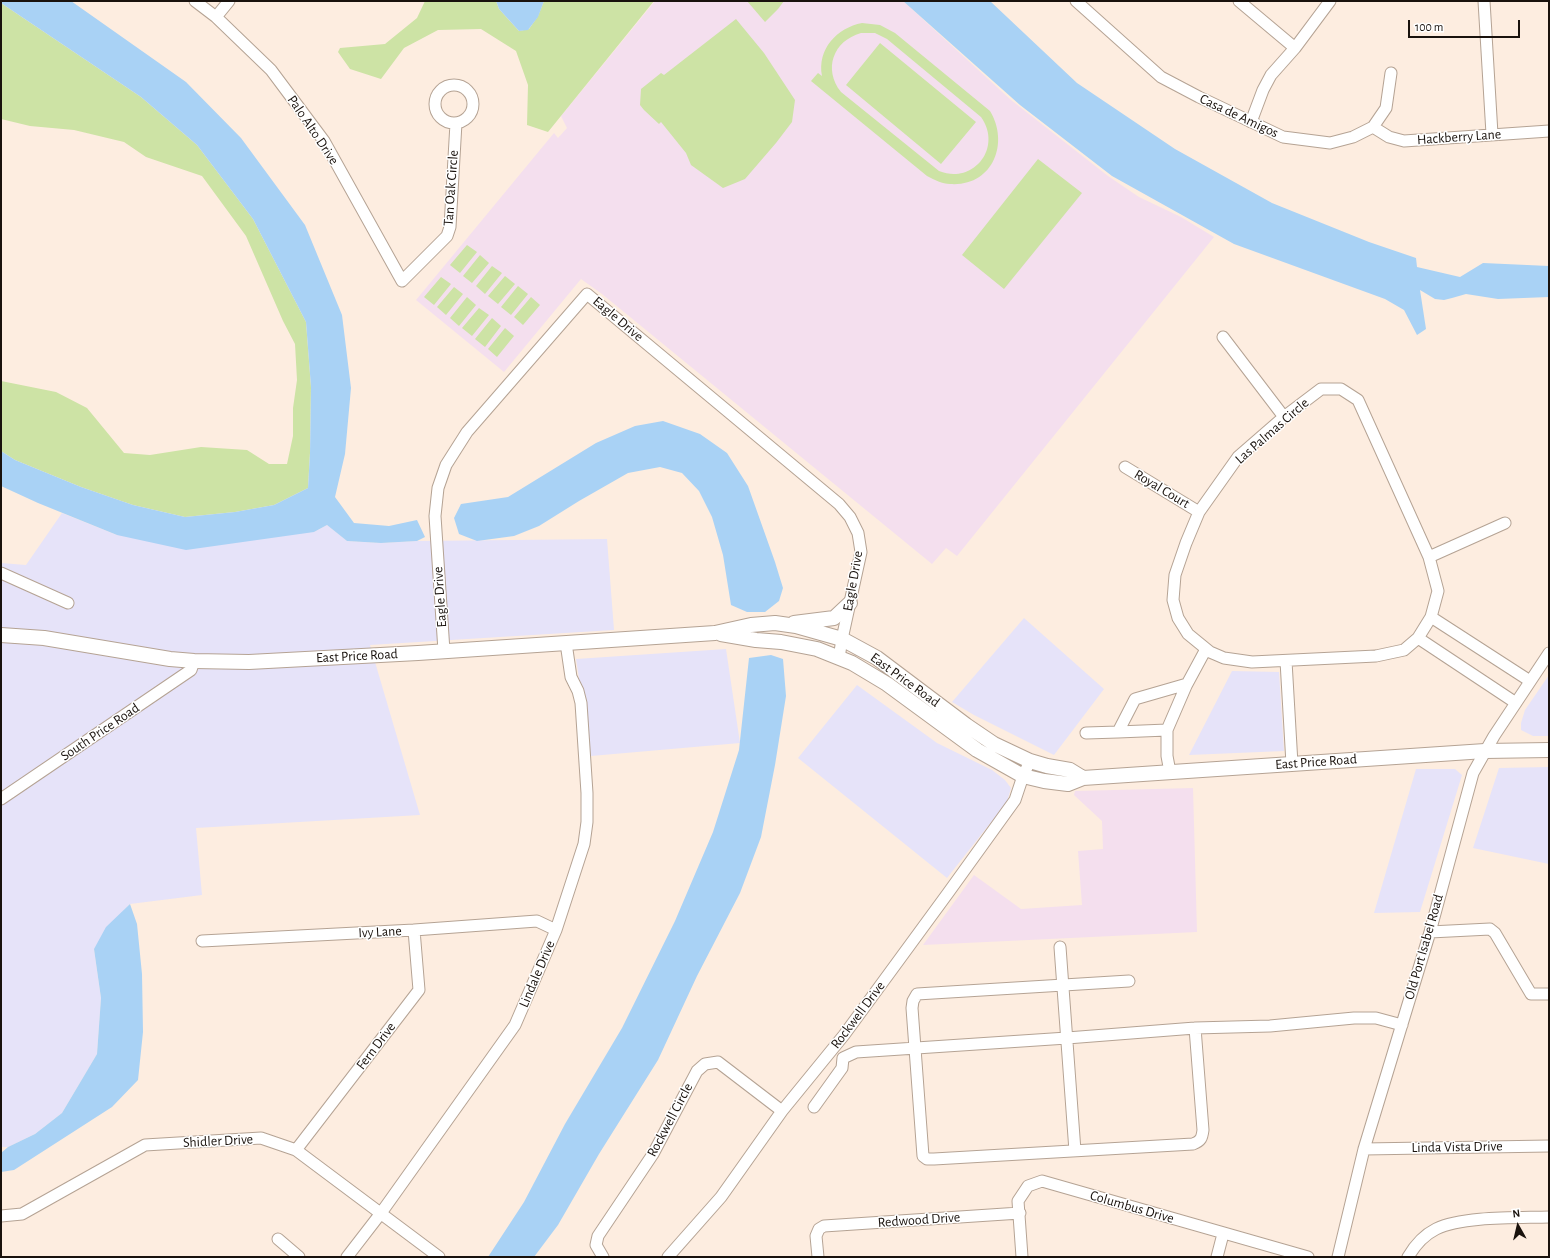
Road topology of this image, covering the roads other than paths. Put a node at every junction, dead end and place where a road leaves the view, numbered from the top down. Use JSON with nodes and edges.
{"nodes":[{"id":1,"x":195,"y":1,"type":"edge"},
{"id":2,"x":229,"y":1,"type":"edge"},
{"id":3,"x":1076,"y":1,"type":"edge"},
{"id":4,"x":1238,"y":1,"type":"edge"},
{"id":5,"x":1330,"y":1,"type":"edge"},
{"id":6,"x":1484,"y":1,"type":"edge"},
{"id":7,"x":216,"y":17,"type":"junction"},
{"id":8,"x":1295,"y":48,"type":"junction"},
{"id":9,"x":1391,"y":73,"type":"dead end"},
{"id":10,"x":1251,"y":122,"type":"junction"},
{"id":11,"x":456,"y":123,"type":"dead end"},
{"id":12,"x":1373,"y":127,"type":"junction"},
{"id":13,"x":1549,"y":131,"type":"edge"},
{"id":14,"x":1492,"y":134,"type":"junction"},
{"id":15,"x":402,"y":282,"type":"joint"},
{"id":16,"x":1223,"y":337,"type":"dead end"},
{"id":17,"x":1284,"y":417,"type":"junction"},
{"id":18,"x":1125,"y":467,"type":"dead end"},
{"id":19,"x":1199,"y":512,"type":"junction"},
{"id":20,"x":1505,"y":523,"type":"dead end"},
{"id":21,"x":1429,"y":557,"type":"junction"},
{"id":22,"x":1,"y":573,"type":"edge"},
{"id":23,"x":68,"y":603,"type":"dead end"},
{"id":24,"x":850,"y":603,"type":"junction"},
{"id":25,"x":1431,"y":618,"type":"junction"},
{"id":26,"x":785,"y":625,"type":"junction"},
{"id":27,"x":715,"y":633,"type":"junction"},
{"id":28,"x":1,"y":635,"type":"edge"},
{"id":29,"x":1418,"y":638,"type":"junction"},
{"id":30,"x":842,"y":639,"type":"junction"},
{"id":31,"x":566,"y":643,"type":"junction"},
{"id":32,"x":1206,"y":649,"type":"junction"},
{"id":33,"x":444,"y":651,"type":"junction"},
{"id":34,"x":1549,"y":653,"type":"edge"},
{"id":35,"x":840,"y":658,"type":"junction"},
{"id":36,"x":194,"y":661,"type":"junction"},
{"id":37,"x":1286,"y":661,"type":"junction"},
{"id":38,"x":1530,"y":681,"type":"junction"},
{"id":39,"x":1187,"y":684,"type":"junction"},
{"id":40,"x":1516,"y":703,"type":"junction"},
{"id":41,"x":1167,"y":730,"type":"junction"},
{"id":42,"x":1118,"y":732,"type":"junction"},
{"id":43,"x":1086,"y":733,"type":"dead end"},
{"id":44,"x":1549,"y":750,"type":"edge"},
{"id":45,"x":1485,"y":751,"type":"junction"},
{"id":46,"x":1030,"y":761,"type":"junction"},
{"id":47,"x":1292,"y":764,"type":"junction"},
{"id":48,"x":1170,"y":772,"type":"junction"},
{"id":49,"x":1023,"y":776,"type":"junction"},
{"id":50,"x":1083,"y":778,"type":"junction"},
{"id":51,"x":1,"y":799,"type":"edge"},
{"id":52,"x":414,"y":930,"type":"junction"},
{"id":53,"x":556,"y":930,"type":"junction"},
{"id":54,"x":1430,"y":932,"type":"junction"},
{"id":55,"x":202,"y":942,"type":"dead end"},
{"id":56,"x":1060,"y":947,"type":"dead end"},
{"id":57,"x":1129,"y":981,"type":"dead end"},
{"id":58,"x":1063,"y":984,"type":"junction"},
{"id":59,"x":1549,"y":994,"type":"edge"},
{"id":60,"x":1402,"y":1025,"type":"junction"},
{"id":61,"x":1195,"y":1028,"type":"junction"},
{"id":62,"x":1067,"y":1038,"type":"junction"},
{"id":63,"x":832,"y":1049,"type":"junction"},
{"id":64,"x":915,"y":1049,"type":"junction"},
{"id":65,"x":843,"y":1058,"type":"junction"},
{"id":66,"x":814,"y":1107,"type":"dead end"},
{"id":67,"x":782,"y":1111,"type":"junction"},
{"id":68,"x":1549,"y":1146,"type":"edge"},
{"id":69,"x":1364,"y":1149,"type":"junction"},
{"id":70,"x":296,"y":1150,"type":"junction"},
{"id":71,"x":1075,"y":1151,"type":"junction"},
{"id":72,"x":381,"y":1213,"type":"junction"},
{"id":73,"x":1020,"y":1213,"type":"junction"},
{"id":74,"x":1,"y":1216,"type":"edge"},
{"id":75,"x":1549,"y":1216,"type":"edge"},
{"id":76,"x":1224,"y":1234,"type":"junction"},
{"id":77,"x":278,"y":1239,"type":"dead end"},
{"id":78,"x":300,"y":1257,"type":"edge"},
{"id":79,"x":347,"y":1257,"type":"edge"},
{"id":80,"x":439,"y":1257,"type":"edge"},
{"id":81,"x":603,"y":1257,"type":"edge"},
{"id":82,"x":668,"y":1257,"type":"edge"},
{"id":83,"x":818,"y":1257,"type":"edge"},
{"id":84,"x":1022,"y":1257,"type":"edge"},
{"id":85,"x":1217,"y":1257,"type":"edge"},
{"id":86,"x":1308,"y":1257,"type":"edge"},
{"id":87,"x":1338,"y":1257,"type":"edge"},
{"id":88,"x":1408,"y":1257,"type":"edge"}],
"edges":[{"from":1,"to":7,"type":"street","name":"Palo Alto Drive"},
{"from":2,"to":7,"type":"street"},
{"from":3,"to":10,"type":"street","name":"Casa de Amigos"},
{"from":4,"to":8,"type":"street"},
{"from":5,"to":8,"type":"street"},
{"from":6,"to":14,"type":"street"},
{"from":7,"to":15,"type":"street","name":"Palo Alto Drive"},
{"from":8,"to":10,"type":"street"},
{"from":9,"to":12,"type":"street","name":"Casa de Amigos"},
{"from":10,"to":12,"type":"street","name":"Casa de Amigos"},
{"from":11,"to":15,"type":"street","name":"Tan Oak Circle"},
{"from":12,"to":14,"type":"street","name":"Hackberry Lane"},
{"from":13,"to":14,"type":"street","name":"Hackberry Lane"},
{"from":16,"to":17,"type":"street"},
{"from":17,"to":19,"type":"street","name":"Las Palmas Circle"},
{"from":17,"to":21,"type":"street","name":"Las Palmas Circle"},
{"from":18,"to":19,"type":"street","name":"Royal Court"},
{"from":19,"to":32,"type":"street","name":"Las Palmas Circle"},
{"from":20,"to":21,"type":"street"},
{"from":21,"to":25,"type":"street","name":"Las Palmas Circle"},
{"from":22,"to":23,"type":"street"},
{"from":24,"to":26,"type":"main road"},
{"from":24,"to":30,"type":"street","name":"Eagle Drive"},
{"from":24,"to":33,"type":"street","name":"Eagle Drive"},
{"from":25,"to":29,"type":"street","name":"Las Palmas Circle"},
{"from":25,"to":38,"type":"street"},
{"from":26,"to":27,"type":"main road","name":"East Price Road"},
{"from":26,"to":30,"type":"main road","name":"East Price Road"},
{"from":27,"to":31,"type":"main road","name":"East Price Road"},
{"from":27,"to":35,"type":"main road","name":"East Price Road"},
{"from":28,"to":36,"type":"main road","name":"East Price Road"},
{"from":29,"to":37,"type":"street","name":"Las Palmas Circle"},
{"from":29,"to":40,"type":"street"},
{"from":30,"to":35,"type":"street","name":"Eagle Drive"},
{"from":30,"to":46,"type":"main road","name":"East Price Road"},
{"from":31,"to":33,"type":"main road","name":"East Price Road"},
{"from":31,"to":53,"type":"street","name":"Lindale Drive"},
{"from":32,"to":37,"type":"street","name":"Las Palmas Circle"},
{"from":32,"to":39,"type":"street"},
{"from":33,"to":36,"type":"main road","name":"East Price Road"},
{"from":34,"to":38,"type":"street","name":"Old Port Isabel Road"},
{"from":35,"to":49,"type":"main road","name":"East Price Road"},
{"from":36,"to":51,"type":"street","name":"South Price Road"},
{"from":37,"to":47,"type":"street"},
{"from":38,"to":40,"type":"street","name":"Old Port Isabel Road"},
{"from":39,"to":41,"type":"street"},
{"from":39,"to":42,"type":"street"},
{"from":40,"to":45,"type":"street","name":"Old Port Isabel Road"},
{"from":41,"to":42,"type":"street"},
{"from":41,"to":48,"type":"street"},
{"from":42,"to":43,"type":"street"},
{"from":44,"to":45,"type":"main road","name":"East Price Road"},
{"from":45,"to":47,"type":"main road","name":"East Price Road"},
{"from":45,"to":54,"type":"street","name":"Old Port Isabel Road"},
{"from":46,"to":49,"type":"street","name":"Rockwell Drive"},
{"from":46,"to":50,"type":"main road","name":"East Price Road"},
{"from":47,"to":48,"type":"main road","name":"East Price Road"},
{"from":48,"to":50,"type":"main road","name":"East Price Road"},
{"from":49,"to":50,"type":"main road","name":"East Price Road"},
{"from":49,"to":63,"type":"street","name":"Rockwell Drive"},
{"from":52,"to":53,"type":"street","name":"Ivy Lane"},
{"from":52,"to":55,"type":"street","name":"Ivy Lane"},
{"from":52,"to":70,"type":"street","name":"Fern Drive"},
{"from":53,"to":72,"type":"street","name":"Lindale Drive"},
{"from":54,"to":59,"type":"street"},
{"from":54,"to":60,"type":"street","name":"Old Port Isabel Road"},
{"from":56,"to":58,"type":"street"},
{"from":57,"to":58,"type":"street"},
{"from":58,"to":62,"type":"street"},
{"from":58,"to":64,"type":"street"},
{"from":60,"to":61,"type":"street"},
{"from":60,"to":69,"type":"street","name":"Old Port Isabel Road"},
{"from":61,"to":62,"type":"street"},
{"from":61,"to":71,"type":"street"},
{"from":62,"to":64,"type":"street"},
{"from":62,"to":71,"type":"street"},
{"from":63,"to":65,"type":"street"},
{"from":63,"to":67,"type":"street","name":"Rockwell Drive"},
{"from":64,"to":65,"type":"street"},
{"from":64,"to":71,"type":"street"},
{"from":65,"to":66,"type":"street"},
{"from":67,"to":81,"type":"street","name":"Rockwell Circle"},
{"from":67,"to":82,"type":"street","name":"Rockwell Drive"},
{"from":68,"to":69,"type":"street","name":"Linda Vista Drive"},
{"from":69,"to":87,"type":"street","name":"Old Port Isabel Road"},
{"from":70,"to":72,"type":"street","name":"Shidler Drive"},
{"from":70,"to":74,"type":"street","name":"Shidler Drive"},
{"from":72,"to":79,"type":"street","name":"Lindale Drive"},
{"from":72,"to":80,"type":"street","name":"Shidler Drive"},
{"from":73,"to":76,"type":"street","name":"Columbus Drive"},
{"from":73,"to":83,"type":"street","name":"Redwood Drive"},
{"from":73,"to":84,"type":"street","name":"Columbus Drive"},
{"from":75,"to":88,"type":"street"},
{"from":76,"to":85,"type":"street"},
{"from":76,"to":86,"type":"street","name":"Columbus Drive"},
{"from":77,"to":78,"type":"street"}]}
